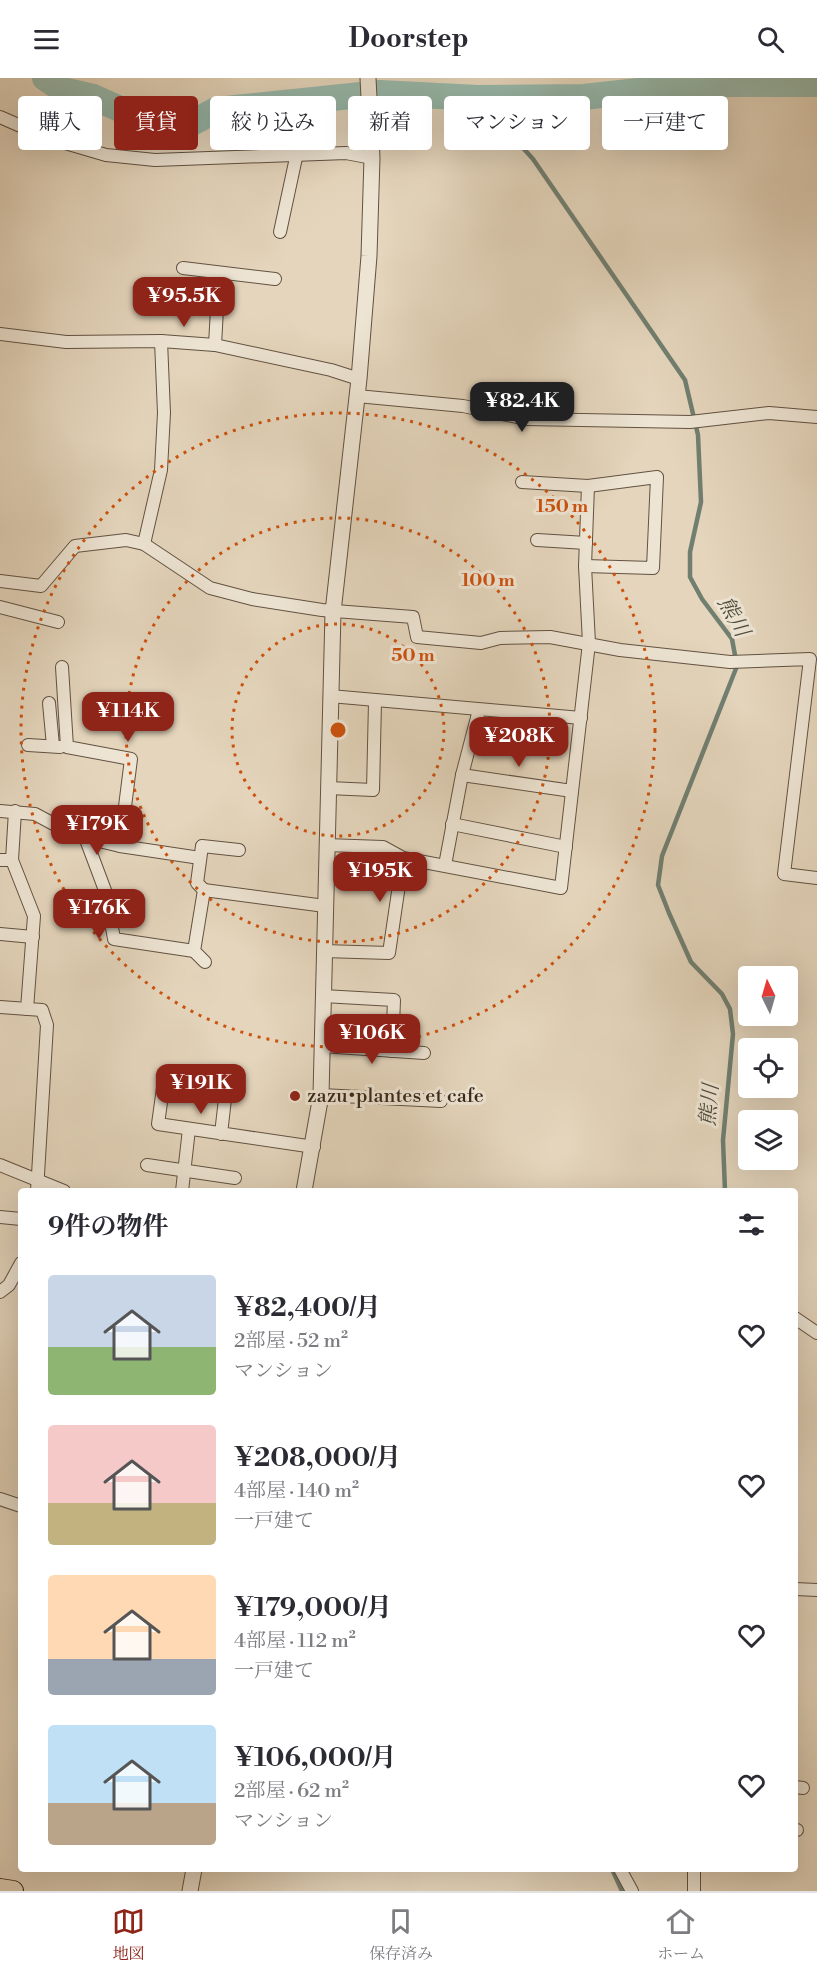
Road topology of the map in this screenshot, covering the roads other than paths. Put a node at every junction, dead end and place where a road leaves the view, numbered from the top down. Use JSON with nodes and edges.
{"nodes":[{"id":1,"x":368,"y":78,"type":"edge"},
{"id":2,"x":0,"y":117,"type":"edge"},
{"id":3,"x":371,"y":151,"type":"junction"},
{"id":4,"x":297,"y":153,"type":"junction"},
{"id":5,"x":280,"y":232,"type":"dead end"},
{"id":6,"x":183,"y":268,"type":"dead end"},
{"id":7,"x":219,"y":273,"type":"junction"},
{"id":8,"x":275,"y":279,"type":"dead end"},
{"id":9,"x":0,"y":334,"type":"edge"},
{"id":10,"x":161,"y":342,"type":"junction"},
{"id":11,"x":214,"y":345,"type":"junction"},
{"id":12,"x":359,"y":379,"type":"junction"},
{"id":13,"x":357,"y":396,"type":"junction"},
{"id":14,"x":817,"y":417,"type":"edge"},
{"id":15,"x":522,"y":482,"type":"dead end"},
{"id":16,"x":588,"y":486,"type":"junction"},
{"id":17,"x":537,"y":540,"type":"dead end"},
{"id":18,"x":586,"y":543,"type":"junction"},
{"id":19,"x":144,"y":544,"type":"junction"},
{"id":20,"x":585,"y":566,"type":"junction"},
{"id":21,"x":0,"y":581,"type":"edge"},
{"id":22,"x":0,"y":607,"type":"edge"},
{"id":23,"x":333,"y":612,"type":"junction"},
{"id":24,"x":58,"y":622,"type":"dead end"},
{"id":25,"x":589,"y":643,"type":"junction"},
{"id":26,"x":62,"y":667,"type":"dead end"},
{"id":27,"x":330,"y":696,"type":"junction"},
{"id":28,"x":375,"y":702,"type":"junction"},
{"id":29,"x":49,"y":703,"type":"dead end"},
{"id":30,"x":479,"y":710,"type":"junction"},
{"id":31,"x":580,"y":718,"type":"junction"},
{"id":32,"x":28,"y":745,"type":"dead end"},
{"id":33,"x":53,"y":746,"type":"junction"},
{"id":34,"x":67,"y":747,"type":"junction"},
{"id":35,"x":462,"y":775,"type":"junction"},
{"id":36,"x":328,"y":788,"type":"junction"},
{"id":37,"x":572,"y":791,"type":"junction"},
{"id":38,"x":0,"y":811,"type":"edge"},
{"id":39,"x":15,"y":811,"type":"junction"},
{"id":40,"x":452,"y":824,"type":"junction"},
{"id":41,"x":85,"y":837,"type":"junction"},
{"id":42,"x":326,"y":845,"type":"junction"},
{"id":43,"x":120,"y":846,"type":"junction"},
{"id":44,"x":566,"y":847,"type":"junction"},
{"id":45,"x":239,"y":850,"type":"dead end"},
{"id":46,"x":200,"y":858,"type":"junction"},
{"id":47,"x":403,"y":858,"type":"junction"},
{"id":48,"x":6,"y":860,"type":"edge"},
{"id":49,"x":445,"y":866,"type":"junction"},
{"id":50,"x":817,"y":878,"type":"edge"},
{"id":51,"x":204,"y":890,"type":"junction"},
{"id":52,"x":325,"y":906,"type":"junction"},
{"id":53,"x":0,"y":934,"type":"edge"},
{"id":54,"x":33,"y":937,"type":"junction"},
{"id":55,"x":194,"y":951,"type":"junction"},
{"id":56,"x":324,"y":951,"type":"junction"},
{"id":57,"x":205,"y":962,"type":"dead end"},
{"id":58,"x":323,"y":996,"type":"junction"},
{"id":59,"x":0,"y":1006,"type":"edge"},
{"id":60,"x":27,"y":1008,"type":"junction"},
{"id":61,"x":322,"y":1046,"type":"junction"},
{"id":62,"x":392,"y":1051,"type":"junction"},
{"id":63,"x":424,"y":1053,"type":"dead end"},
{"id":64,"x":321,"y":1095,"type":"junction"},
{"id":65,"x":441,"y":1101,"type":"dead end"},
{"id":66,"x":189,"y":1129,"type":"junction"},
{"id":67,"x":221,"y":1134,"type":"junction"},
{"id":68,"x":314,"y":1147,"type":"junction"},
{"id":69,"x":0,"y":1165,"type":"edge"},
{"id":70,"x":147,"y":1165,"type":"dead end"},
{"id":71,"x":184,"y":1171,"type":"junction"},
{"id":72,"x":235,"y":1178,"type":"dead end"},
{"id":73,"x":37,"y":1185,"type":"edge"},
{"id":74,"x":182,"y":1188,"type":"edge"},
{"id":75,"x":305,"y":1188,"type":"edge"},
{"id":76,"x":0,"y":1217,"type":"edge"},
{"id":77,"x":18,"y":1219,"type":"edge"},
{"id":78,"x":18,"y":1269,"type":"edge"},
{"id":79,"x":0,"y":1292,"type":"edge"},
{"id":80,"x":798,"y":1320,"type":"edge"},
{"id":81,"x":817,"y":1334,"type":"edge"},
{"id":82,"x":0,"y":1499,"type":"edge"},
{"id":83,"x":18,"y":1505,"type":"edge"},
{"id":84,"x":798,"y":1589,"type":"edge"},
{"id":85,"x":817,"y":1590,"type":"edge"},
{"id":86,"x":193,"y":1872,"type":"edge"},
{"id":87,"x":622,"y":1872,"type":"edge"},
{"id":88,"x":694,"y":1872,"type":"edge"},
{"id":89,"x":0,"y":1889,"type":"edge"},
{"id":90,"x":13,"y":1891,"type":"edge"},
{"id":91,"x":190,"y":1891,"type":"edge"},
{"id":92,"x":632,"y":1891,"type":"edge"},
{"id":93,"x":694,"y":1891,"type":"edge"}],
"edges":[{"from":1,"to":3,"type":"street"},
{"from":2,"to":4,"type":"street"},
{"from":3,"to":4,"type":"street"},
{"from":3,"to":12,"type":"street"},
{"from":4,"to":5,"type":"street"},
{"from":6,"to":7,"type":"street"},
{"from":7,"to":8,"type":"street"},
{"from":7,"to":11,"type":"street"},
{"from":9,"to":10,"type":"street"},
{"from":10,"to":11,"type":"street"},
{"from":10,"to":19,"type":"street"},
{"from":11,"to":12,"type":"street"},
{"from":12,"to":13,"type":"street"},
{"from":13,"to":14,"type":"street"},
{"from":13,"to":23,"type":"street"},
{"from":15,"to":16,"type":"street"},
{"from":16,"to":18,"type":"street"},
{"from":16,"to":20,"type":"street"},
{"from":17,"to":18,"type":"street"},
{"from":18,"to":20,"type":"street"},
{"from":19,"to":21,"type":"street"},
{"from":19,"to":23,"type":"street"},
{"from":20,"to":25,"type":"street"},
{"from":22,"to":24,"type":"street"},
{"from":23,"to":25,"type":"street"},
{"from":23,"to":27,"type":"street"},
{"from":25,"to":31,"type":"street"},
{"from":25,"to":50,"type":"street"},
{"from":26,"to":34,"type":"street"},
{"from":27,"to":28,"type":"street"},
{"from":27,"to":36,"type":"street"},
{"from":28,"to":30,"type":"street"},
{"from":28,"to":36,"type":"street"},
{"from":29,"to":33,"type":"street"},
{"from":30,"to":31,"type":"street"},
{"from":30,"to":35,"type":"street"},
{"from":31,"to":37,"type":"street"},
{"from":32,"to":33,"type":"street"},
{"from":33,"to":34,"type":"street"},
{"from":34,"to":43,"type":"street"},
{"from":35,"to":37,"type":"street"},
{"from":35,"to":40,"type":"street"},
{"from":36,"to":42,"type":"street"},
{"from":37,"to":44,"type":"street"},
{"from":38,"to":39,"type":"street"},
{"from":39,"to":41,"type":"street"},
{"from":39,"to":48,"type":"street"},
{"from":40,"to":44,"type":"street"},
{"from":40,"to":49,"type":"street"},
{"from":41,"to":43,"type":"street"},
{"from":41,"to":55,"type":"street"},
{"from":42,"to":47,"type":"street"},
{"from":42,"to":52,"type":"street"},
{"from":43,"to":46,"type":"street"},
{"from":44,"to":49,"type":"street"},
{"from":45,"to":46,"type":"street"},
{"from":46,"to":51,"type":"street"},
{"from":47,"to":49,"type":"street"},
{"from":47,"to":56,"type":"street"},
{"from":48,"to":54,"type":"street"},
{"from":51,"to":52,"type":"street"},
{"from":51,"to":55,"type":"street"},
{"from":52,"to":56,"type":"street"},
{"from":53,"to":54,"type":"street"},
{"from":54,"to":60,"type":"street"},
{"from":55,"to":57,"type":"street"},
{"from":56,"to":58,"type":"street"},
{"from":58,"to":61,"type":"street"},
{"from":58,"to":62,"type":"street"},
{"from":59,"to":60,"type":"street"},
{"from":60,"to":73,"type":"street"},
{"from":61,"to":62,"type":"street"},
{"from":61,"to":64,"type":"street"},
{"from":62,"to":63,"type":"street"},
{"from":64,"to":65,"type":"street"},
{"from":64,"to":68,"type":"street"},
{"from":66,"to":67,"type":"street"},
{"from":66,"to":67,"type":"street"},
{"from":66,"to":71,"type":"street"},
{"from":67,"to":68,"type":"street"},
{"from":68,"to":75,"type":"street"},
{"from":69,"to":73,"type":"street"},
{"from":70,"to":71,"type":"street"},
{"from":71,"to":72,"type":"street"},
{"from":71,"to":74,"type":"street"},
{"from":76,"to":77,"type":"street"},
{"from":78,"to":79,"type":"street"},
{"from":80,"to":81,"type":"street"},
{"from":82,"to":83,"type":"street"},
{"from":84,"to":85,"type":"street"},
{"from":86,"to":91,"type":"street"},
{"from":87,"to":92,"type":"street"},
{"from":88,"to":93,"type":"street"},
{"from":89,"to":90,"type":"main road"}]}
